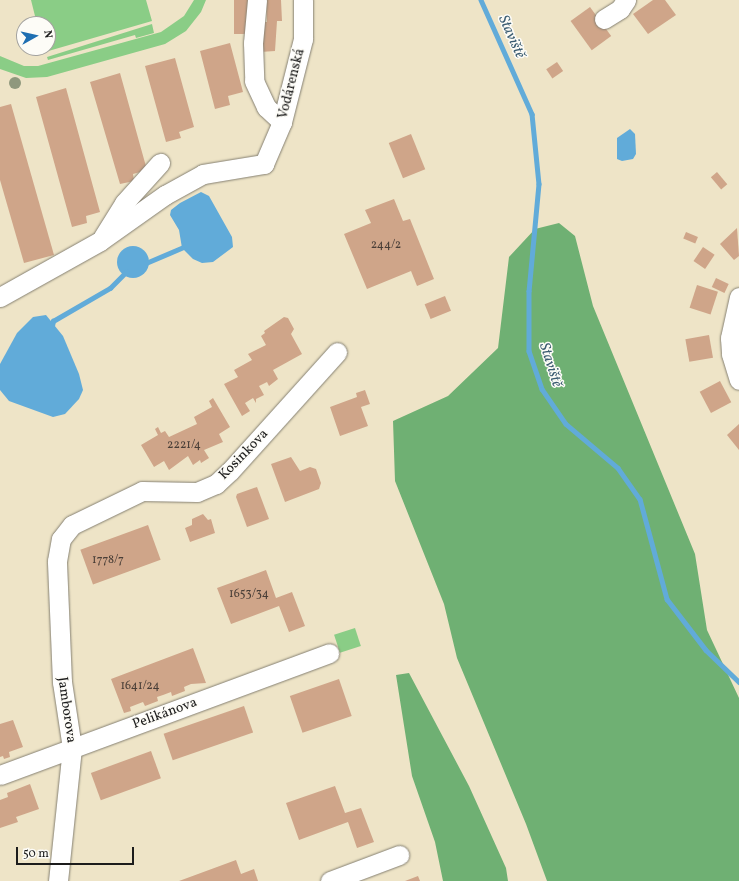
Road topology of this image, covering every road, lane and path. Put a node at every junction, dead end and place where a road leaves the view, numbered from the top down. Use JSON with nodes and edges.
{"nodes":[{"id":1,"x":257,"y":0,"type":"edge"},
{"id":2,"x":304,"y":0,"type":"edge"},
{"id":3,"x":626,"y":0,"type":"edge"},
{"id":4,"x":604,"y":19,"type":"dead end"},
{"id":5,"x":282,"y":122,"type":"junction"},
{"id":6,"x":160,"y":163,"type":"dead end"},
{"id":7,"x":100,"y":241,"type":"junction"},
{"id":8,"x":0,"y":297,"type":"edge"},
{"id":9,"x":739,"y":297,"type":"edge"},
{"id":10,"x":337,"y":352,"type":"dead end"},
{"id":11,"x":739,"y":380,"type":"edge"},
{"id":12,"x":61,"y":539,"type":"joint"},
{"id":13,"x":329,"y":653,"type":"dead end"},
{"id":14,"x":72,"y":748,"type":"junction"},
{"id":15,"x":0,"y":775,"type":"edge"},
{"id":16,"x":399,"y":855,"type":"dead end"},
{"id":17,"x":58,"y":881,"type":"edge"},
{"id":18,"x":330,"y":881,"type":"edge"}],
"edges":[{"from":1,"to":5,"type":"street"},
{"from":2,"to":5,"type":"street","name":"Vodárenská"},
{"from":3,"to":4,"type":"street"},
{"from":5,"to":7,"type":"street","name":"Vodárenská"},
{"from":6,"to":7,"type":"street"},
{"from":7,"to":8,"type":"street"},
{"from":9,"to":11,"type":"street"},
{"from":10,"to":12,"type":"street","name":"Kosinkova"},
{"from":12,"to":14,"type":"street","name":"Jamborova"},
{"from":13,"to":14,"type":"street","name":"Pelikánova"},
{"from":14,"to":15,"type":"street","name":"Pelikánova"},
{"from":14,"to":17,"type":"street","name":"Jamborova"},
{"from":16,"to":18,"type":"street"}]}
